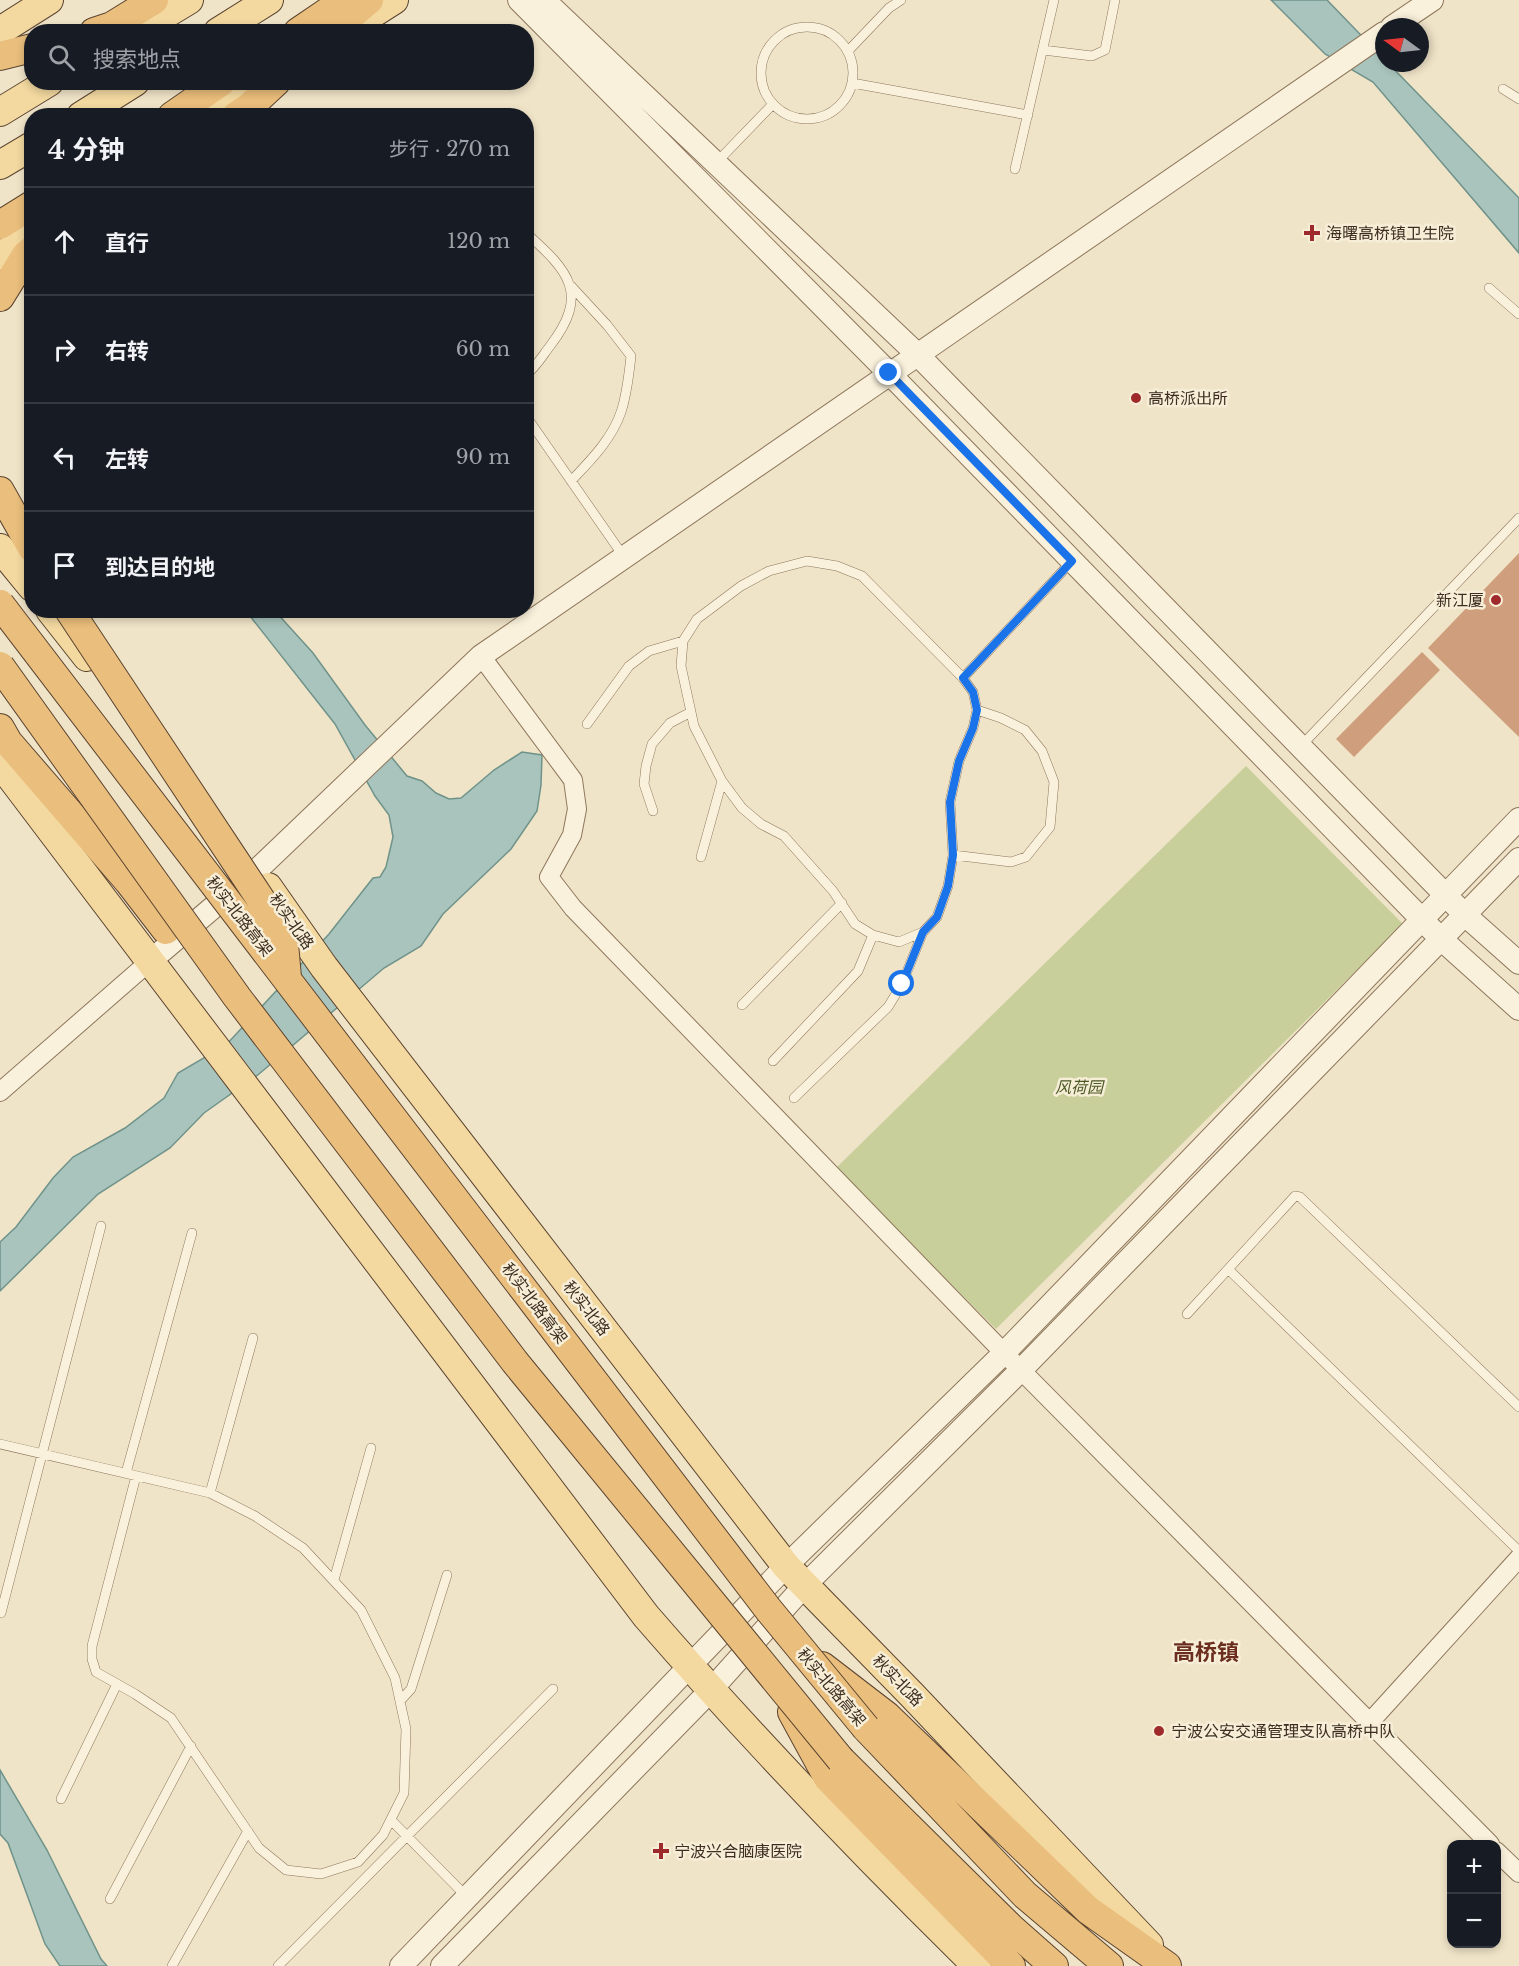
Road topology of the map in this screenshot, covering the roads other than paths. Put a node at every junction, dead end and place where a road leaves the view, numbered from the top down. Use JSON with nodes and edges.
{"nodes":[{"id":1,"x":49,"y":0,"type":"edge"},
{"id":2,"x":154,"y":0,"type":"edge"},
{"id":3,"x":189,"y":0,"type":"edge"},
{"id":4,"x":269,"y":0,"type":"edge"},
{"id":5,"x":345,"y":0,"type":"edge"},
{"id":6,"x":369,"y":0,"type":"edge"},
{"id":7,"x":394,"y":0,"type":"edge"},
{"id":8,"x":519,"y":0,"type":"edge"},
{"id":9,"x":544,"y":0,"type":"edge"},
{"id":10,"x":901,"y":0,"type":"edge"},
{"id":11,"x":1054,"y":0,"type":"edge"},
{"id":12,"x":1115,"y":0,"type":"edge"},
{"id":13,"x":1432,"y":0,"type":"edge"},
{"id":14,"x":1405,"y":18,"type":"edge"},
{"id":15,"x":115,"y":24,"type":"edge"},
{"id":16,"x":149,"y":24,"type":"edge"},
{"id":17,"x":231,"y":24,"type":"edge"},
{"id":18,"x":310,"y":24,"type":"edge"},
{"id":19,"x":341,"y":24,"type":"edge"},
{"id":20,"x":357,"y":24,"type":"edge"},
{"id":21,"x":0,"y":31,"type":"edge"},
{"id":22,"x":1375,"y":39,"type":"edge"},
{"id":23,"x":24,"y":50,"type":"edge"},
{"id":24,"x":1043,"y":50,"type":"junction"},
{"id":25,"x":848,"y":51,"type":"junction"},
{"id":26,"x":0,"y":56,"type":"edge"},
{"id":27,"x":852,"y":83,"type":"junction"},
{"id":28,"x":1503,"y":89,"type":"dead end"},
{"id":29,"x":37,"y":90,"type":"edge"},
{"id":30,"x":122,"y":90,"type":"edge"},
{"id":31,"x":209,"y":90,"type":"edge"},
{"id":32,"x":255,"y":90,"type":"edge"},
{"id":33,"x":267,"y":90,"type":"edge"},
{"id":34,"x":1519,"y":99,"type":"edge"},
{"id":35,"x":772,"y":104,"type":"junction"},
{"id":36,"x":94,"y":108,"type":"edge"},
{"id":37,"x":184,"y":108,"type":"edge"},
{"id":38,"x":228,"y":108,"type":"edge"},
{"id":39,"x":248,"y":108,"type":"edge"},
{"id":40,"x":0,"y":112,"type":"edge"},
{"id":41,"x":1028,"y":115,"type":"junction"},
{"id":42,"x":24,"y":151,"type":"edge"},
{"id":43,"x":716,"y":163,"type":"junction"},
{"id":44,"x":0,"y":165,"type":"edge"},
{"id":45,"x":1015,"y":169,"type":"dead end"},
{"id":46,"x":24,"y":210,"type":"edge"},
{"id":47,"x":0,"y":225,"type":"edge"},
{"id":48,"x":534,"y":240,"type":"edge"},
{"id":49,"x":24,"y":241,"type":"edge"},
{"id":50,"x":0,"y":256,"type":"edge"},
{"id":51,"x":24,"y":258,"type":"edge"},
{"id":52,"x":571,"y":286,"type":"junction"},
{"id":53,"x":1489,"y":288,"type":"dead end"},
{"id":54,"x":0,"y":297,"type":"edge"},
{"id":55,"x":1519,"y":314,"type":"edge"},
{"id":56,"x":917,"y":354,"type":"junction"},
{"id":57,"x":534,"y":365,"type":"edge"},
{"id":58,"x":889,"y":373,"type":"junction"},
{"id":59,"x":534,"y":428,"type":"edge"},
{"id":60,"x":571,"y":481,"type":"junction"},
{"id":61,"x":0,"y":491,"type":"edge"},
{"id":62,"x":1519,"y":518,"type":"edge"},
{"id":63,"x":24,"y":534,"type":"edge"},
{"id":64,"x":0,"y":548,"type":"edge"},
{"id":65,"x":624,"y":557,"type":"junction"},
{"id":66,"x":1072,"y":561,"type":"junction"},
{"id":67,"x":24,"y":577,"type":"edge"},
{"id":68,"x":0,"y":604,"type":"edge"},
{"id":69,"x":56,"y":618,"type":"edge"},
{"id":70,"x":74,"y":618,"type":"edge"},
{"id":71,"x":682,"y":641,"type":"junction"},
{"id":72,"x":481,"y":656,"type":"junction"},
{"id":73,"x":0,"y":666,"type":"edge"},
{"id":74,"x":963,"y":678,"type":"junction"},
{"id":75,"x":977,"y":710,"type":"junction"},
{"id":76,"x":691,"y":712,"type":"junction"},
{"id":77,"x":587,"y":724,"type":"dead end"},
{"id":78,"x":2,"y":742,"type":"edge"},
{"id":79,"x":1300,"y":747,"type":"junction"},
{"id":80,"x":722,"y":781,"type":"junction"},
{"id":81,"x":653,"y":812,"type":"dead end"},
{"id":82,"x":1519,"y":819,"type":"edge"},
{"id":83,"x":953,"y":855,"type":"junction"},
{"id":84,"x":701,"y":857,"type":"dead end"},
{"id":85,"x":1519,"y":859,"type":"edge"},
{"id":86,"x":257,"y":870,"type":"junction"},
{"id":87,"x":1446,"y":896,"type":"junction"},
{"id":88,"x":842,"y":903,"type":"junction"},
{"id":89,"x":1465,"y":915,"type":"junction"},
{"id":90,"x":1423,"y":920,"type":"junction"},
{"id":91,"x":923,"y":932,"type":"junction"},
{"id":92,"x":873,"y":935,"type":"junction"},
{"id":93,"x":1441,"y":939,"type":"junction"},
{"id":94,"x":149,"y":962,"type":"junction"},
{"id":95,"x":1519,"y":963,"type":"edge"},
{"id":96,"x":287,"y":977,"type":"junction"},
{"id":97,"x":237,"y":997,"type":"junction"},
{"id":98,"x":742,"y":1005,"type":"dead end"},
{"id":99,"x":1519,"y":1009,"type":"edge"},
{"id":100,"x":774,"y":1061,"type":"dead end"},
{"id":101,"x":0,"y":1092,"type":"edge"},
{"id":102,"x":794,"y":1098,"type":"dead end"},
{"id":103,"x":101,"y":1226,"type":"dead end"},
{"id":104,"x":192,"y":1233,"type":"dead end"},
{"id":105,"x":1229,"y":1270,"type":"junction"},
{"id":106,"x":1187,"y":1314,"type":"dead end"},
{"id":107,"x":254,"y":1338,"type":"dead end"},
{"id":108,"x":1004,"y":1353,"type":"junction"},
{"id":109,"x":1022,"y":1369,"type":"junction"},
{"id":110,"x":1519,"y":1407,"type":"edge"},
{"id":111,"x":0,"y":1444,"type":"edge"},
{"id":112,"x":371,"y":1448,"type":"dead end"},
{"id":113,"x":42,"y":1454,"type":"junction"},
{"id":114,"x":126,"y":1473,"type":"junction"},
{"id":115,"x":136,"y":1476,"type":"junction"},
{"id":116,"x":210,"y":1493,"type":"junction"},
{"id":117,"x":1519,"y":1551,"type":"edge"},
{"id":118,"x":1519,"y":1558,"type":"edge"},
{"id":119,"x":447,"y":1575,"type":"dead end"},
{"id":120,"x":795,"y":1576,"type":"junction"},
{"id":121,"x":334,"y":1580,"type":"junction"},
{"id":122,"x":1,"y":1613,"type":"edge"},
{"id":123,"x":800,"y":1647,"type":"junction"},
{"id":124,"x":690,"y":1667,"type":"junction"},
{"id":125,"x":774,"y":1678,"type":"junction"},
{"id":126,"x":117,"y":1684,"type":"junction"},
{"id":127,"x":554,"y":1689,"type":"dead end"},
{"id":128,"x":710,"y":1691,"type":"junction"},
{"id":129,"x":400,"y":1701,"type":"junction"},
{"id":130,"x":1370,"y":1722,"type":"junction"},
{"id":131,"x":191,"y":1746,"type":"junction"},
{"id":132,"x":61,"y":1799,"type":"dead end"},
{"id":133,"x":391,"y":1820,"type":"junction"},
{"id":134,"x":248,"y":1831,"type":"junction"},
{"id":135,"x":407,"y":1837,"type":"junction"},
{"id":136,"x":1486,"y":1840,"type":"edge"},
{"id":137,"x":1501,"y":1855,"type":"edge"},
{"id":138,"x":1519,"y":1873,"type":"edge"},
{"id":139,"x":467,"y":1897,"type":"junction"},
{"id":140,"x":110,"y":1899,"type":"dead end"},
{"id":141,"x":172,"y":1966,"type":"edge"},
{"id":142,"x":278,"y":1966,"type":"edge"},
{"id":143,"x":400,"y":1966,"type":"edge"},
{"id":144,"x":442,"y":1966,"type":"edge"},
{"id":145,"x":977,"y":1966,"type":"edge"},
{"id":146,"x":1011,"y":1966,"type":"edge"},
{"id":147,"x":1054,"y":1966,"type":"edge"},
{"id":148,"x":1109,"y":1966,"type":"edge"},
{"id":149,"x":1168,"y":1966,"type":"edge"}],
"edges":[{"from":1,"to":21,"type":"main road"},
{"from":2,"to":15,"type":"highway"},
{"from":3,"to":16,"type":"main road"},
{"from":4,"to":17,"type":"main road"},
{"from":5,"to":18,"type":"highway"},
{"from":6,"to":19,"type":"highway"},
{"from":7,"to":20,"type":"main road"},
{"from":8,"to":58,"type":"street"},
{"from":9,"to":43,"type":"street"},
{"from":10,"to":25,"type":"lane"},
{"from":11,"to":24,"type":"lane"},
{"from":12,"to":24,"type":"lane"},
{"from":13,"to":14,"type":"street"},
{"from":22,"to":56,"type":"street"},
{"from":23,"to":26,"type":"highway"},
{"from":24,"to":41,"type":"lane"},
{"from":25,"to":27,"type":"lane"},
{"from":25,"to":35,"type":"lane"},
{"from":27,"to":35,"type":"lane"},
{"from":27,"to":41,"type":"lane"},
{"from":28,"to":34,"type":"lane"},
{"from":29,"to":40,"type":"main road"},
{"from":30,"to":36,"type":"main road"},
{"from":31,"to":37,"type":"highway"},
{"from":32,"to":38,"type":"main road"},
{"from":33,"to":39,"type":"highway"},
{"from":35,"to":43,"type":"lane"},
{"from":41,"to":45,"type":"lane"},
{"from":42,"to":44,"type":"main road"},
{"from":43,"to":56,"type":"street"},
{"from":46,"to":47,"type":"highway"},
{"from":48,"to":52,"type":"lane"},
{"from":49,"to":50,"type":"main road"},
{"from":51,"to":54,"type":"highway"},
{"from":52,"to":57,"type":"lane"},
{"from":52,"to":60,"type":"lane"},
{"from":53,"to":55,"type":"lane"},
{"from":56,"to":58,"type":"street"},
{"from":56,"to":79,"type":"street"},
{"from":58,"to":65,"type":"street"},
{"from":58,"to":66,"type":"street"},
{"from":59,"to":60,"type":"lane"},
{"from":60,"to":65,"type":"lane"},
{"from":61,"to":63,"type":"highway"},
{"from":62,"to":79,"type":"lane"},
{"from":64,"to":67,"type":"main road"},
{"from":65,"to":72,"type":"street"},
{"from":66,"to":74,"type":"lane"},
{"from":66,"to":90,"type":"street"},
{"from":68,"to":96,"type":"highway","name":"秋实北路高架","bridge":true},
{"from":69,"to":86,"type":"main road","name":"秋实北路"},
{"from":70,"to":96,"type":"highway","bridge":true},
{"from":71,"to":74,"type":"lane"},
{"from":71,"to":76,"type":"lane"},
{"from":71,"to":77,"type":"lane"},
{"from":72,"to":86,"type":"street"},
{"from":72,"to":108,"type":"street"},
{"from":73,"to":97,"type":"highway","bridge":true},
{"from":74,"to":75,"type":"lane"},
{"from":75,"to":83,"type":"lane"},
{"from":75,"to":83,"type":"lane"},
{"from":76,"to":80,"type":"lane"},
{"from":76,"to":81,"type":"lane"},
{"from":78,"to":94,"type":"main road"},
{"from":78,"to":97,"type":"highway"},
{"from":79,"to":87,"type":"street"},
{"from":80,"to":84,"type":"lane"},
{"from":80,"to":88,"type":"lane"},
{"from":82,"to":87,"type":"street"},
{"from":83,"to":91,"type":"lane"},
{"from":85,"to":89,"type":"street"},
{"from":86,"to":94,"type":"street"},
{"from":86,"to":120,"type":"main road","name":"秋实北路"},
{"from":87,"to":89,"type":"street"},
{"from":87,"to":90,"type":"street"},
{"from":88,"to":92,"type":"lane"},
{"from":88,"to":98,"type":"lane"},
{"from":89,"to":93,"type":"street"},
{"from":89,"to":95,"type":"street"},
{"from":90,"to":93,"type":"street"},
{"from":90,"to":108,"type":"street"},
{"from":91,"to":92,"type":"lane"},
{"from":91,"to":102,"type":"lane"},
{"from":92,"to":100,"type":"lane"},
{"from":93,"to":99,"type":"street"},
{"from":93,"to":109,"type":"street"},
{"from":94,"to":101,"type":"street"},
{"from":94,"to":124,"type":"main road"},
{"from":96,"to":123,"type":"highway","name":"秋实北路高架","bridge":true},
{"from":97,"to":125,"type":"highway","bridge":true},
{"from":103,"to":113,"type":"lane"},
{"from":104,"to":114,"type":"lane"},
{"from":105,"to":106,"type":"lane"},
{"from":105,"to":110,"type":"lane"},
{"from":105,"to":117,"type":"lane"},
{"from":107,"to":116,"type":"lane"},
{"from":108,"to":109,"type":"street"},
{"from":108,"to":120,"type":"street"},
{"from":109,"to":120,"type":"street"},
{"from":109,"to":130,"type":"street"},
{"from":111,"to":113,"type":"lane"},
{"from":112,"to":121,"type":"lane"},
{"from":113,"to":114,"type":"lane"},
{"from":113,"to":122,"type":"lane"},
{"from":114,"to":115,"type":"lane"},
{"from":115,"to":116,"type":"lane"},
{"from":115,"to":126,"type":"lane"},
{"from":116,"to":121,"type":"lane"},
{"from":118,"to":130,"type":"street"},
{"from":119,"to":129,"type":"lane"},
{"from":120,"to":124,"type":"street"},
{"from":120,"to":128,"type":"street"},
{"from":120,"to":149,"type":"main road","name":"秋实北路"},
{"from":121,"to":129,"type":"lane"},
{"from":123,"to":148,"type":"highway","name":"秋实北路高架","bridge":true},
{"from":123,"to":149,"type":"highway","bridge":true},
{"from":124,"to":128,"type":"main road"},
{"from":124,"to":139,"type":"street"},
{"from":125,"to":146,"type":"highway","bridge":true},
{"from":125,"to":147,"type":"highway","bridge":true},
{"from":126,"to":131,"type":"lane"},
{"from":126,"to":132,"type":"lane"},
{"from":127,"to":135,"type":"lane"},
{"from":128,"to":144,"type":"street"},
{"from":128,"to":145,"type":"main road"},
{"from":129,"to":133,"type":"lane"},
{"from":130,"to":136,"type":"street"},
{"from":131,"to":134,"type":"lane"},
{"from":131,"to":140,"type":"lane"},
{"from":133,"to":134,"type":"lane"},
{"from":133,"to":135,"type":"lane"},
{"from":134,"to":141,"type":"lane"},
{"from":135,"to":139,"type":"lane"},
{"from":135,"to":142,"type":"lane"},
{"from":137,"to":138,"type":"street"},
{"from":139,"to":143,"type":"street"}]}
